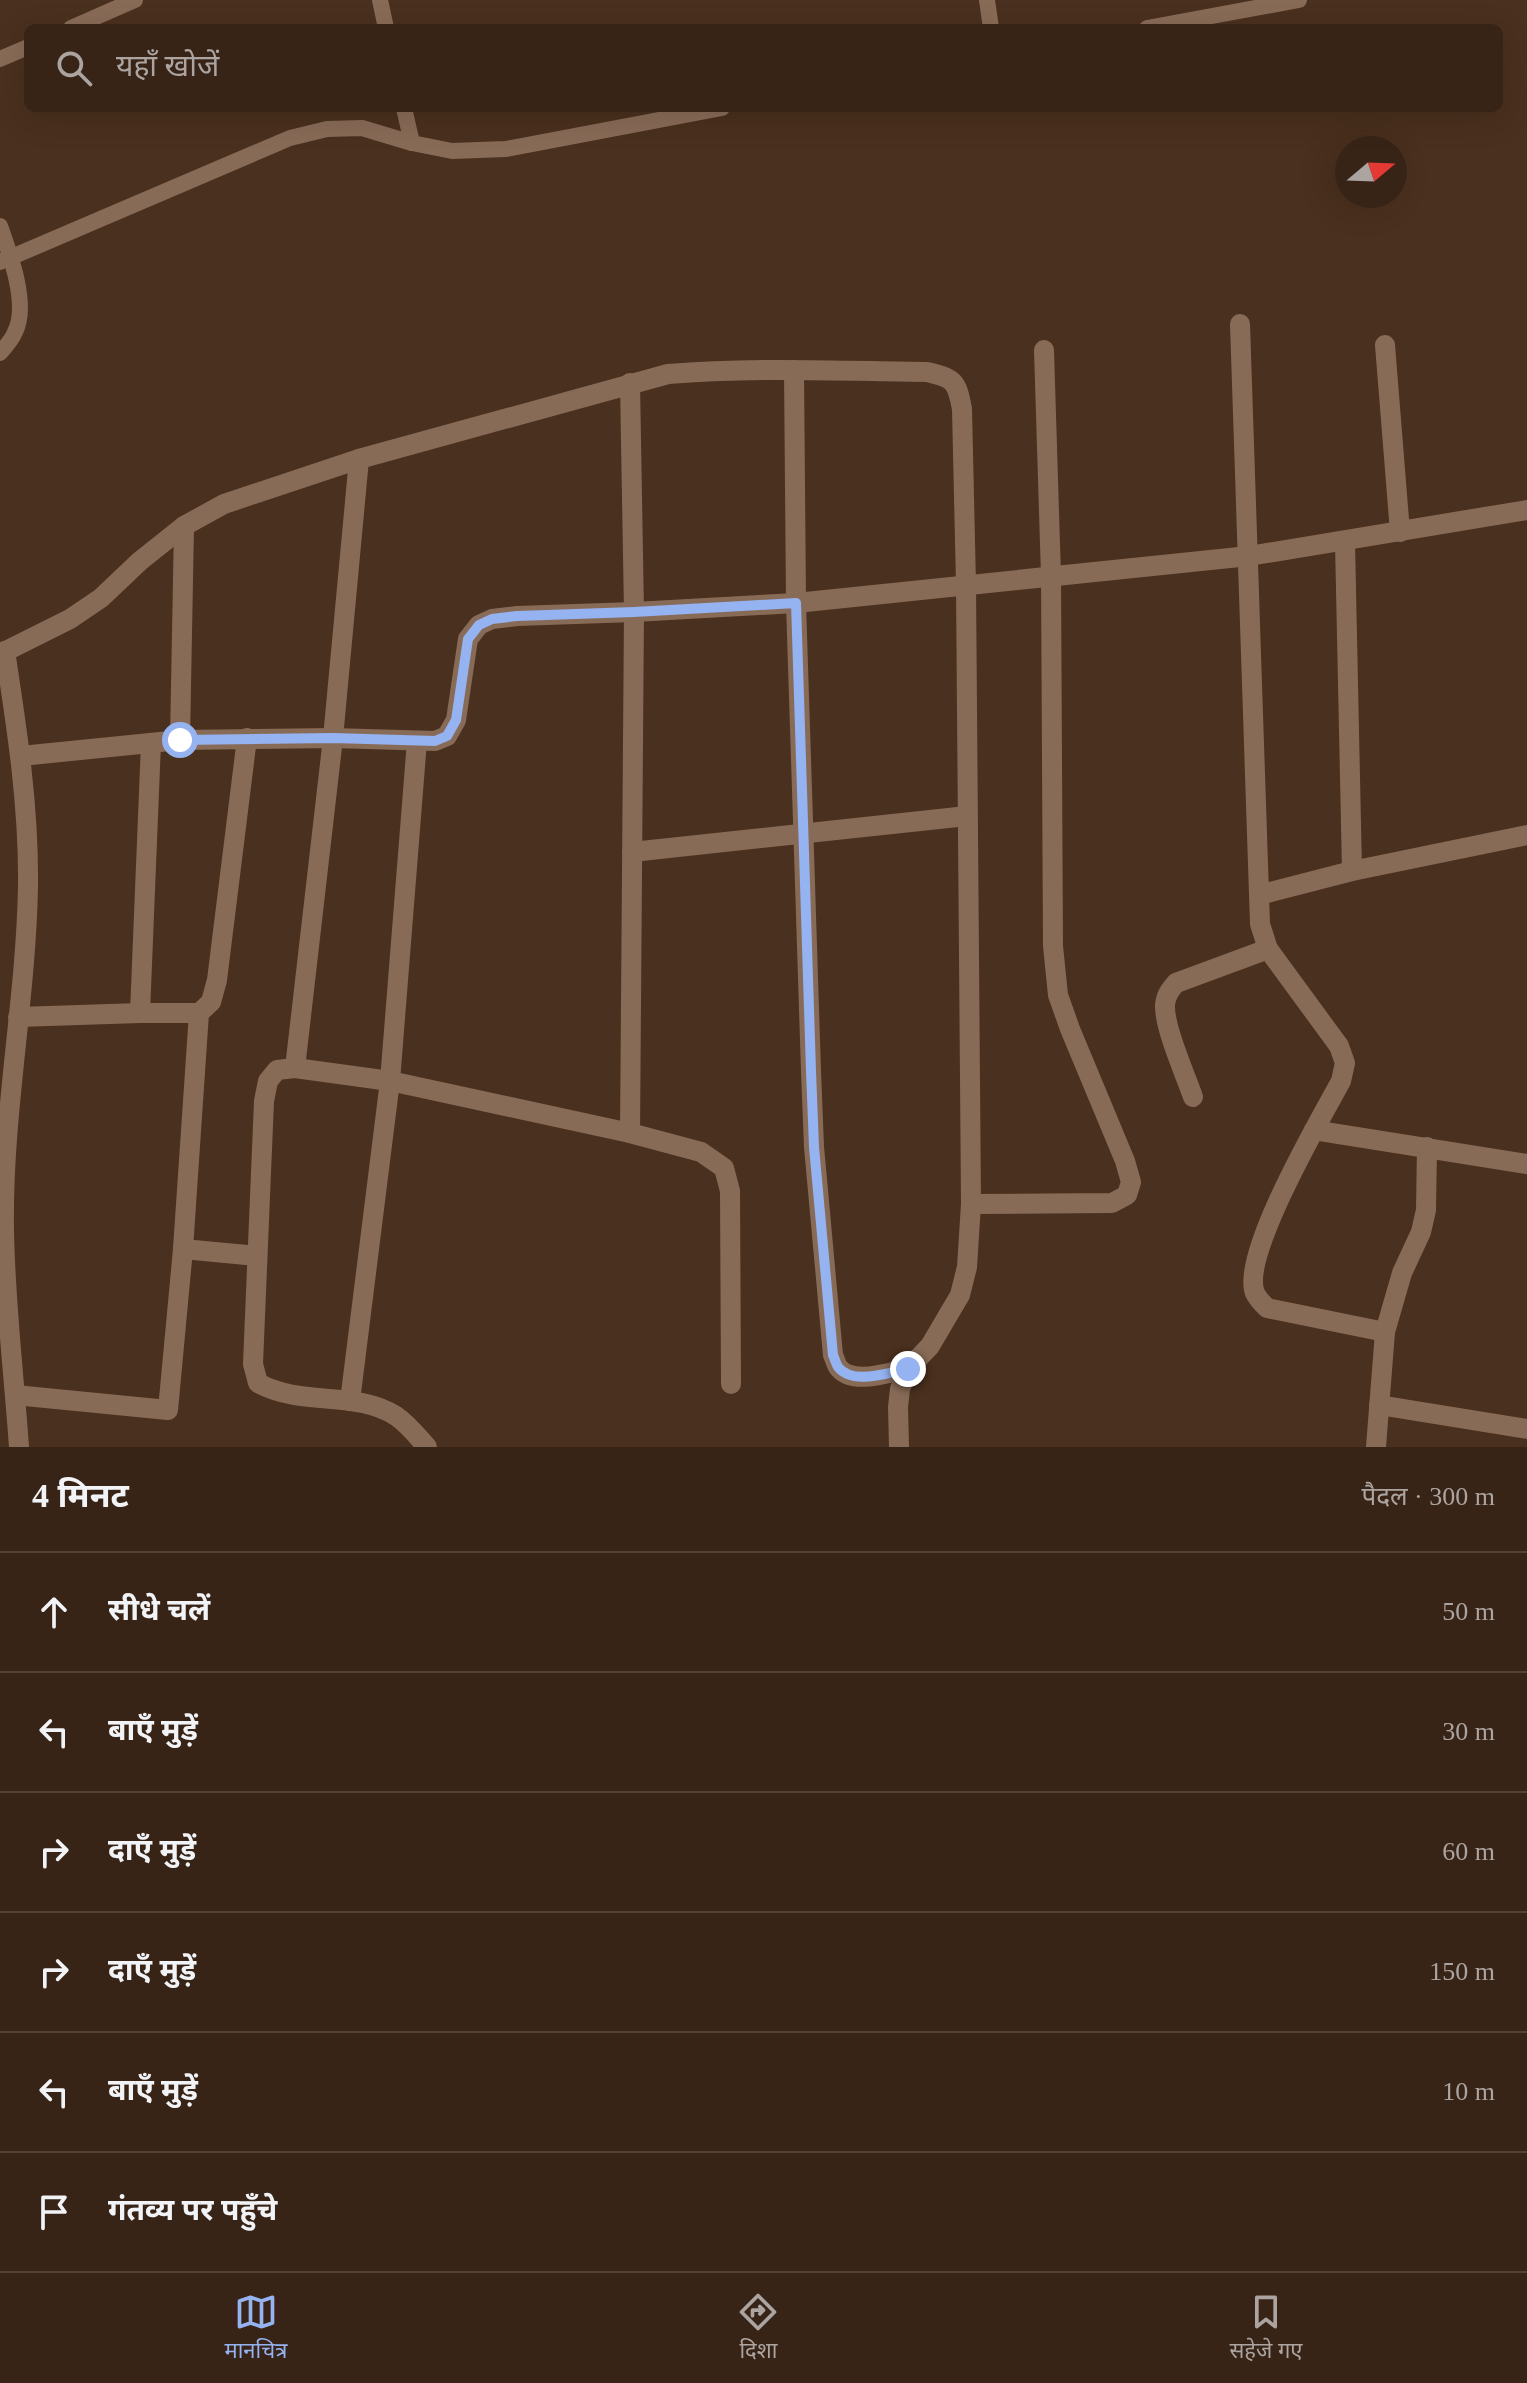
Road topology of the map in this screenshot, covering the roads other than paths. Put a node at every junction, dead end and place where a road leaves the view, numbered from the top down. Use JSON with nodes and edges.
{"nodes":[{"id":1,"x":135,"y":0,"type":"edge"},
{"id":2,"x":380,"y":0,"type":"edge"},
{"id":3,"x":987,"y":0,"type":"edge"},
{"id":4,"x":1299,"y":0,"type":"edge"},
{"id":5,"x":80,"y":24,"type":"edge"},
{"id":6,"x":385,"y":24,"type":"edge"},
{"id":7,"x":990,"y":24,"type":"edge"},
{"id":8,"x":1169,"y":24,"type":"edge"},
{"id":9,"x":24,"y":49,"type":"edge"},
{"id":10,"x":0,"y":59,"type":"edge"},
{"id":11,"x":405,"y":112,"type":"edge"},
{"id":12,"x":701,"y":112,"type":"edge"},
{"id":13,"x":412,"y":143,"type":"junction"},
{"id":14,"x":0,"y":226,"type":"edge"},
{"id":15,"x":6,"y":260,"type":"edge"},
{"id":16,"x":1240,"y":324,"type":"dead end"},
{"id":17,"x":1385,"y":345,"type":"dead end"},
{"id":18,"x":1044,"y":350,"type":"dead end"},
{"id":19,"x":0,"y":353,"type":"edge"},
{"id":20,"x":794,"y":370,"type":"junction"},
{"id":21,"x":630,"y":383,"type":"junction"},
{"id":22,"x":359,"y":459,"type":"junction"},
{"id":23,"x":1527,"y":510,"type":"edge"},
{"id":24,"x":184,"y":526,"type":"junction"},
{"id":25,"x":1400,"y":532,"type":"junction"},
{"id":26,"x":1345,"y":542,"type":"junction"},
{"id":27,"x":1249,"y":556,"type":"junction"},
{"id":28,"x":1051,"y":576,"type":"junction"},
{"id":29,"x":966,"y":585,"type":"junction"},
{"id":30,"x":796,"y":603,"type":"junction"},
{"id":31,"x":634,"y":612,"type":"junction"},
{"id":32,"x":3,"y":652,"type":"edge"},
{"id":33,"x":247,"y":738,"type":"junction"},
{"id":34,"x":333,"y":738,"type":"junction"},
{"id":35,"x":180,"y":740,"type":"junction"},
{"id":36,"x":417,"y":741,"type":"junction"},
{"id":37,"x":151,"y":743,"type":"junction"},
{"id":38,"x":21,"y":756,"type":"junction"},
{"id":39,"x":967,"y":816,"type":"junction"},
{"id":40,"x":804,"y":834,"type":"junction"},
{"id":41,"x":1527,"y":835,"type":"edge"},
{"id":42,"x":632,"y":852,"type":"junction"},
{"id":43,"x":1352,"y":871,"type":"junction"},
{"id":44,"x":1259,"y":895,"type":"junction"},
{"id":45,"x":1268,"y":949,"type":"junction"},
{"id":46,"x":140,"y":1013,"type":"junction"},
{"id":47,"x":199,"y":1013,"type":"junction"},
{"id":48,"x":18,"y":1017,"type":"junction"},
{"id":49,"x":295,"y":1068,"type":"junction"},
{"id":50,"x":390,"y":1081,"type":"junction"},
{"id":51,"x":1193,"y":1097,"type":"dead end"},
{"id":52,"x":1314,"y":1130,"type":"junction"},
{"id":53,"x":630,"y":1133,"type":"junction"},
{"id":54,"x":1427,"y":1147,"type":"junction"},
{"id":55,"x":1527,"y":1164,"type":"edge"},
{"id":56,"x":971,"y":1204,"type":"junction"},
{"id":57,"x":183,"y":1249,"type":"junction"},
{"id":58,"x":257,"y":1256,"type":"junction"},
{"id":59,"x":5,"y":1320,"type":"edge"},
{"id":60,"x":1385,"y":1332,"type":"junction"},
{"id":61,"x":908,"y":1369,"type":"junction"},
{"id":62,"x":731,"y":1384,"type":"dead end"},
{"id":63,"x":15,"y":1395,"type":"junction"},
{"id":64,"x":350,"y":1401,"type":"junction"},
{"id":65,"x":1379,"y":1405,"type":"junction"},
{"id":66,"x":1527,"y":1429,"type":"edge"},
{"id":67,"x":19,"y":1447,"type":"edge"},
{"id":68,"x":427,"y":1447,"type":"edge"},
{"id":69,"x":899,"y":1447,"type":"edge"},
{"id":70,"x":1376,"y":1447,"type":"edge"}],
"edges":[{"from":1,"to":5,"type":"lane"},
{"from":2,"to":6,"type":"lane"},
{"from":3,"to":7,"type":"lane"},
{"from":4,"to":8,"type":"lane"},
{"from":9,"to":10,"type":"lane"},
{"from":11,"to":13,"type":"lane"},
{"from":12,"to":13,"type":"lane"},
{"from":13,"to":15,"type":"lane"},
{"from":14,"to":15,"type":"lane"},
{"from":15,"to":19,"type":"lane"},
{"from":16,"to":27,"type":"street"},
{"from":17,"to":25,"type":"street"},
{"from":18,"to":28,"type":"street"},
{"from":20,"to":21,"type":"street"},
{"from":20,"to":29,"type":"street"},
{"from":20,"to":30,"type":"street"},
{"from":21,"to":22,"type":"street"},
{"from":21,"to":31,"type":"street"},
{"from":22,"to":24,"type":"street"},
{"from":22,"to":34,"type":"street"},
{"from":23,"to":25,"type":"street"},
{"from":24,"to":32,"type":"street"},
{"from":24,"to":35,"type":"street"},
{"from":25,"to":26,"type":"street"},
{"from":26,"to":27,"type":"street"},
{"from":26,"to":43,"type":"street"},
{"from":27,"to":28,"type":"street"},
{"from":27,"to":44,"type":"street"},
{"from":28,"to":29,"type":"street"},
{"from":28,"to":56,"type":"street"},
{"from":29,"to":30,"type":"street"},
{"from":29,"to":39,"type":"street"},
{"from":30,"to":31,"type":"street"},
{"from":30,"to":40,"type":"street"},
{"from":31,"to":36,"type":"street"},
{"from":31,"to":42,"type":"street"},
{"from":32,"to":38,"type":"street"},
{"from":33,"to":34,"type":"street"},
{"from":33,"to":35,"type":"street"},
{"from":33,"to":47,"type":"street"},
{"from":34,"to":36,"type":"street"},
{"from":34,"to":49,"type":"street"},
{"from":35,"to":37,"type":"street"},
{"from":36,"to":50,"type":"street"},
{"from":37,"to":38,"type":"street"},
{"from":37,"to":46,"type":"street"},
{"from":38,"to":48,"type":"street"},
{"from":39,"to":40,"type":"street"},
{"from":39,"to":56,"type":"street"},
{"from":40,"to":42,"type":"street"},
{"from":40,"to":61,"type":"street"},
{"from":41,"to":43,"type":"street"},
{"from":42,"to":53,"type":"street"},
{"from":43,"to":44,"type":"street"},
{"from":44,"to":45,"type":"street"},
{"from":45,"to":51,"type":"street"},
{"from":45,"to":52,"type":"street"},
{"from":46,"to":47,"type":"street"},
{"from":46,"to":48,"type":"street"},
{"from":47,"to":57,"type":"street"},
{"from":48,"to":59,"type":"street"},
{"from":49,"to":50,"type":"street"},
{"from":49,"to":58,"type":"street"},
{"from":50,"to":53,"type":"street"},
{"from":50,"to":64,"type":"street"},
{"from":52,"to":54,"type":"street"},
{"from":52,"to":60,"type":"street"},
{"from":53,"to":62,"type":"street"},
{"from":54,"to":55,"type":"street"},
{"from":54,"to":60,"type":"street"},
{"from":56,"to":61,"type":"street"},
{"from":57,"to":58,"type":"street"},
{"from":57,"to":63,"type":"street"},
{"from":58,"to":64,"type":"street"},
{"from":59,"to":63,"type":"street"},
{"from":60,"to":65,"type":"street"},
{"from":61,"to":69,"type":"street"},
{"from":63,"to":67,"type":"street"},
{"from":64,"to":68,"type":"street"},
{"from":65,"to":66,"type":"street"},
{"from":65,"to":70,"type":"street"}]}
